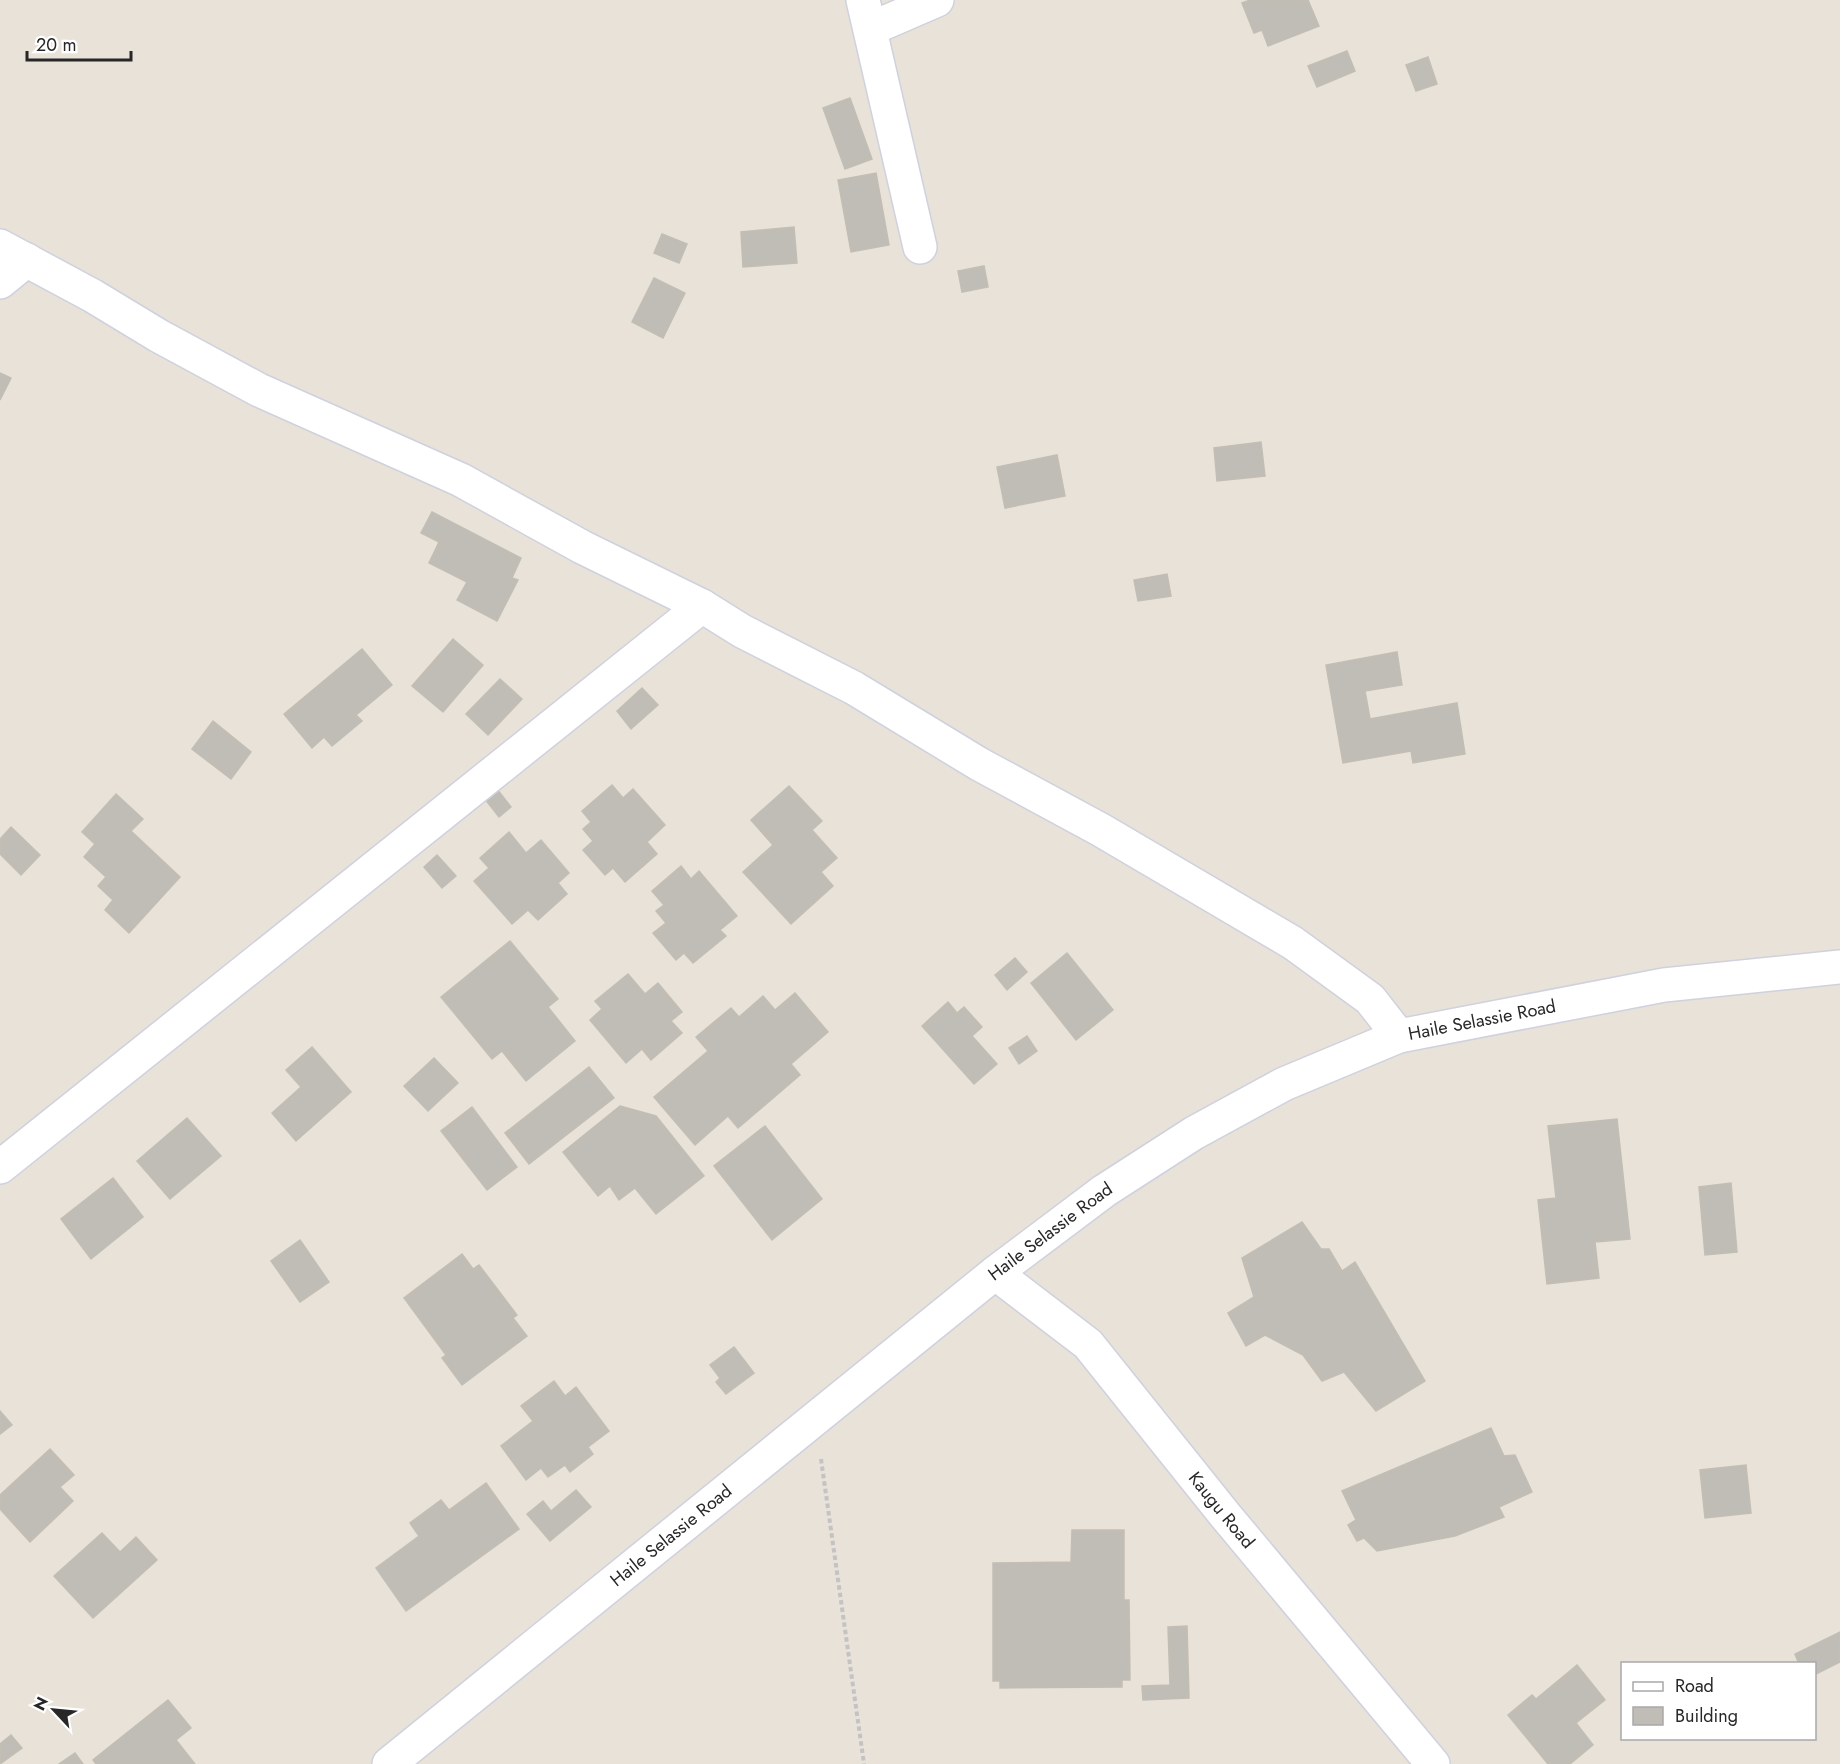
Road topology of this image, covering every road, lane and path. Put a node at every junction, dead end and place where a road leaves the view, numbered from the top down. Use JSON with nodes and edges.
{"nodes":[{"id":1,"x":937,"y":0,"type":"edge"},
{"id":2,"x":866,"y":14,"type":"edge"},
{"id":3,"x":920,"y":247,"type":"dead end"},
{"id":4,"x":13,"y":253,"type":"edge"},
{"id":5,"x":0,"y":282,"type":"edge"},
{"id":6,"x":702,"y":606,"type":"junction"},
{"id":7,"x":1840,"y":967,"type":"edge"},
{"id":8,"x":1400,"y":1036,"type":"junction"},
{"id":9,"x":0,"y":1167,"type":"edge"},
{"id":10,"x":995,"y":1273,"type":"junction"},
{"id":11,"x":815,"y":1419,"type":"junction"},
{"id":12,"x":389,"y":1764,"type":"edge"},
{"id":13,"x":864,"y":1764,"type":"edge"},
{"id":14,"x":1433,"y":1764,"type":"edge"}],
"edges":[{"from":1,"to":2,"type":"street"},
{"from":2,"to":3,"type":"street"},
{"from":4,"to":5,"type":"street"},
{"from":4,"to":6,"type":"street"},
{"from":6,"to":8,"type":"street"},
{"from":6,"to":9,"type":"street"},
{"from":7,"to":8,"type":"street","name":"Haile Selassie Road"},
{"from":8,"to":10,"type":"street","name":"Haile Selassie Road"},
{"from":10,"to":11,"type":"street","name":"Haile Selassie Road"},
{"from":10,"to":14,"type":"street","name":"Kaugu Road"},
{"from":11,"to":12,"type":"street","name":"Haile Selassie Road"},
{"from":11,"to":13,"type":"path"}]}
